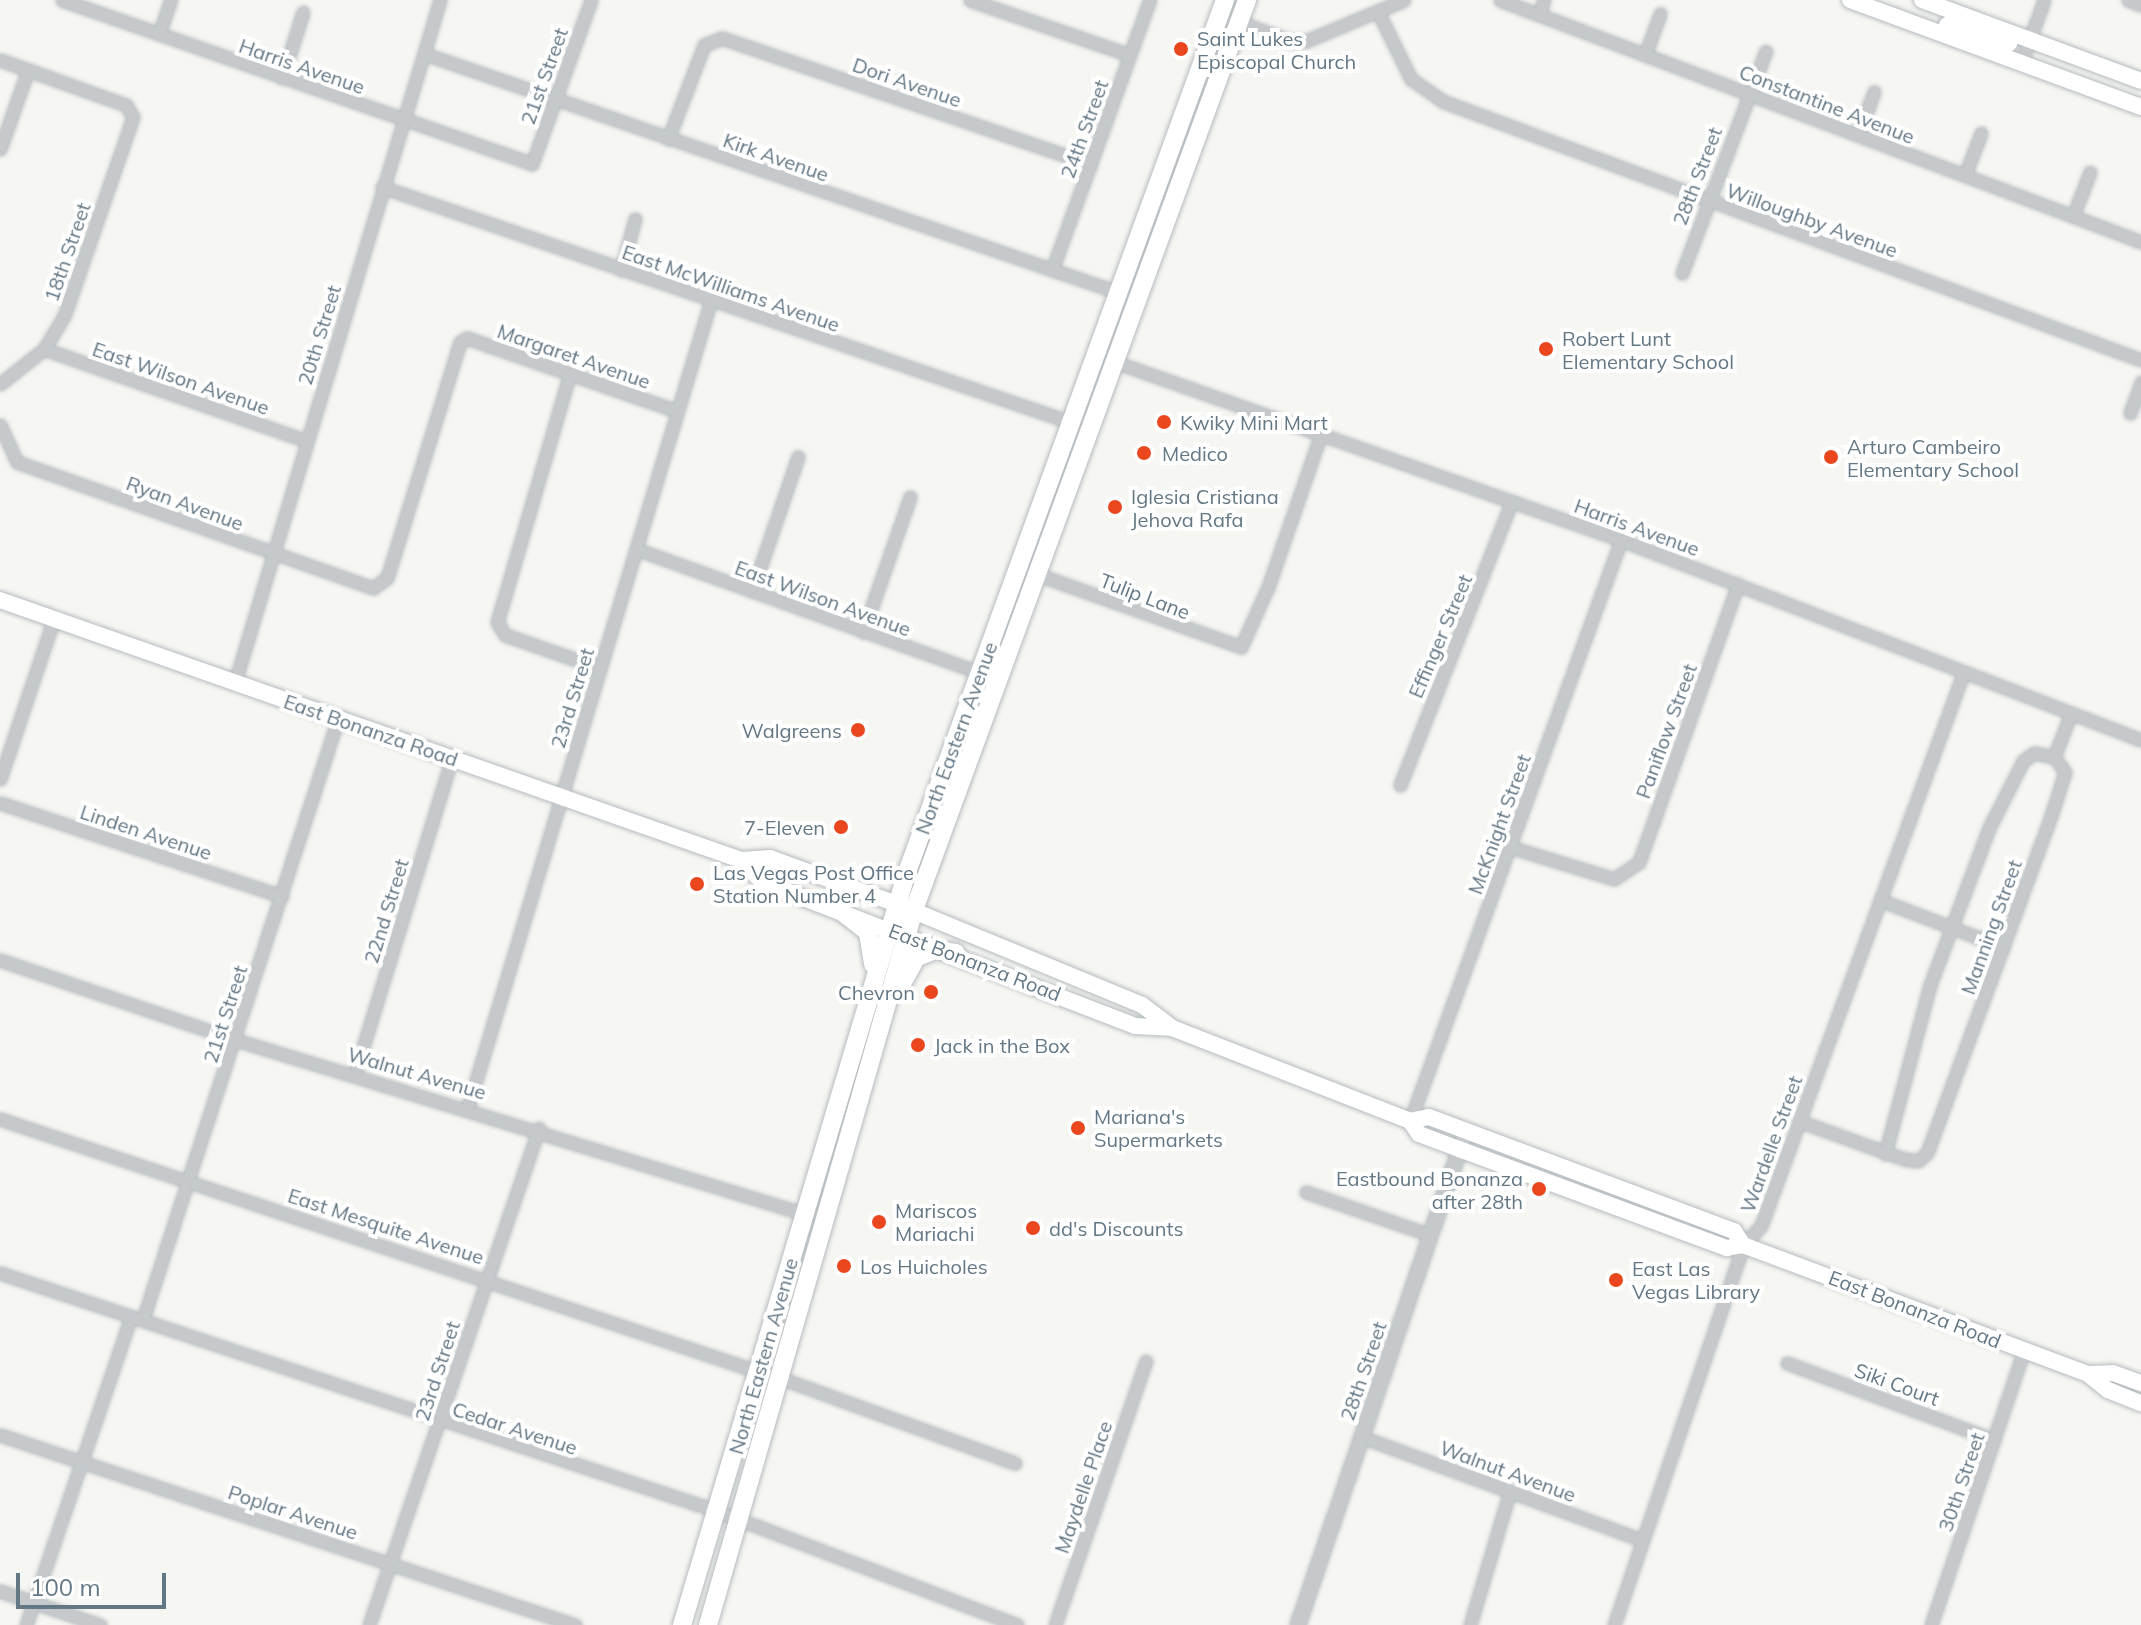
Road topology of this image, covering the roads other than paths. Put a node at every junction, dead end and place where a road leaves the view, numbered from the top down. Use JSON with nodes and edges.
{"nodes":[{"id":1,"x":62,"y":0,"type":"edge"},
{"id":2,"x":171,"y":0,"type":"edge"},
{"id":3,"x":440,"y":0,"type":"edge"},
{"id":4,"x":591,"y":0,"type":"edge"},
{"id":5,"x":970,"y":0,"type":"edge"},
{"id":6,"x":1150,"y":0,"type":"edge"},
{"id":7,"x":1225,"y":0,"type":"edge"},
{"id":8,"x":1235,"y":0,"type":"edge"},
{"id":9,"x":1247,"y":0,"type":"edge"},
{"id":10,"x":1404,"y":0,"type":"edge"},
{"id":11,"x":1500,"y":0,"type":"edge"},
{"id":12,"x":1544,"y":0,"type":"edge"},
{"id":13,"x":1850,"y":0,"type":"edge"},
{"id":14,"x":1922,"y":0,"type":"edge"},
{"id":15,"x":2044,"y":0,"type":"edge"},
{"id":16,"x":2128,"y":0,"type":"edge"},
{"id":17,"x":2141,"y":5,"type":"edge"},
{"id":18,"x":303,"y":12,"type":"dead end"},
{"id":19,"x":1378,"y":12,"type":"junction"},
{"id":20,"x":1660,"y":14,"type":"dead end"},
{"id":21,"x":1539,"y":15,"type":"junction"},
{"id":22,"x":1239,"y":22,"type":"junction"},
{"id":23,"x":159,"y":34,"type":"junction"},
{"id":24,"x":1766,"y":51,"type":"dead end"},
{"id":25,"x":2026,"y":51,"type":"junction"},
{"id":26,"x":425,"y":54,"type":"junction"},
{"id":27,"x":1130,"y":55,"type":"junction"},
{"id":28,"x":1645,"y":55,"type":"junction"},
{"id":29,"x":0,"y":60,"type":"edge"},
{"id":30,"x":28,"y":70,"type":"junction"},
{"id":31,"x":282,"y":78,"type":"junction"},
{"id":32,"x":2141,"y":81,"type":"edge"},
{"id":33,"x":1874,"y":92,"type":"dead end"},
{"id":34,"x":1750,"y":94,"type":"junction"},
{"id":35,"x":555,"y":99,"type":"junction"},
{"id":36,"x":2141,"y":107,"type":"edge"},
{"id":37,"x":403,"y":119,"type":"junction"},
{"id":38,"x":1981,"y":133,"type":"dead end"},
{"id":39,"x":1858,"y":135,"type":"junction"},
{"id":40,"x":668,"y":139,"type":"junction"},
{"id":41,"x":0,"y":149,"type":"edge"},
{"id":42,"x":532,"y":164,"type":"joint"},
{"id":43,"x":1091,"y":164,"type":"junction"},
{"id":44,"x":2090,"y":172,"type":"dead end"},
{"id":45,"x":1965,"y":175,"type":"junction"},
{"id":46,"x":382,"y":187,"type":"junction"},
{"id":47,"x":1709,"y":201,"type":"junction"},
{"id":48,"x":2073,"y":216,"type":"junction"},
{"id":49,"x":635,"y":219,"type":"dead end"},
{"id":50,"x":2141,"y":242,"type":"edge"},
{"id":51,"x":1128,"y":261,"type":"junction"},
{"id":52,"x":621,"y":270,"type":"junction"},
{"id":53,"x":1052,"y":270,"type":"junction"},
{"id":54,"x":1682,"y":273,"type":"dead end"},
{"id":55,"x":1117,"y":292,"type":"junction"},
{"id":56,"x":711,"y":300,"type":"junction"},
{"id":57,"x":44,"y":349,"type":"junction"},
{"id":58,"x":2141,"y":360,"type":"edge"},
{"id":59,"x":1115,"y":362,"type":"junction"},
{"id":60,"x":570,"y":373,"type":"junction"},
{"id":61,"x":2141,"y":382,"type":"edge"},
{"id":62,"x":0,"y":384,"type":"edge"},
{"id":63,"x":677,"y":411,"type":"junction"},
{"id":64,"x":2130,"y":413,"type":"dead end"},
{"id":65,"x":1070,"y":422,"type":"junction"},
{"id":66,"x":0,"y":425,"type":"edge"},
{"id":67,"x":1320,"y":437,"type":"junction"},
{"id":68,"x":306,"y":441,"type":"junction"},
{"id":69,"x":798,"y":457,"type":"dead end"},
{"id":70,"x":910,"y":497,"type":"dead end"},
{"id":71,"x":1512,"y":501,"type":"junction"},
{"id":72,"x":1058,"y":516,"type":"junction"},
{"id":73,"x":1621,"y":540,"type":"junction"},
{"id":74,"x":636,"y":549,"type":"junction"},
{"id":75,"x":272,"y":553,"type":"junction"},
{"id":76,"x":1036,"y":574,"type":"junction"},
{"id":77,"x":1738,"y":584,"type":"junction"},
{"id":78,"x":380,"y":587,"type":"joint"},
{"id":79,"x":752,"y":591,"type":"junction"},
{"id":80,"x":0,"y":600,"type":"edge"},
{"id":81,"x":54,"y":619,"type":"junction"},
{"id":82,"x":863,"y":632,"type":"junction"},
{"id":83,"x":600,"y":668,"type":"junction"},
{"id":84,"x":980,"y":673,"type":"junction"},
{"id":85,"x":1963,"y":674,"type":"junction"},
{"id":86,"x":999,"y":680,"type":"junction"},
{"id":87,"x":235,"y":682,"type":"junction"},
{"id":88,"x":2070,"y":716,"type":"junction"},
{"id":89,"x":338,"y":719,"type":"junction"},
{"id":90,"x":2141,"y":740,"type":"edge"},
{"id":91,"x":2054,"y":757,"type":"junction"},
{"id":92,"x":452,"y":758,"type":"junction"},
{"id":93,"x":0,"y":779,"type":"edge"},
{"id":94,"x":1400,"y":785,"type":"dead end"},
{"id":95,"x":561,"y":797,"type":"junction"},
{"id":96,"x":0,"y":803,"type":"edge"},
{"id":97,"x":1510,"y":847,"type":"junction"},
{"id":98,"x":741,"y":860,"type":"junction"},
{"id":99,"x":282,"y":896,"type":"junction"},
{"id":100,"x":1880,"y":900,"type":"junction"},
{"id":101,"x":906,"y":907,"type":"junction"},
{"id":102,"x":837,"y":908,"type":"junction"},
{"id":103,"x":1949,"y":927,"type":"junction"},
{"id":104,"x":898,"y":931,"type":"junction"},
{"id":105,"x":2003,"y":947,"type":"junction"},
{"id":106,"x":956,"y":953,"type":"junction"},
{"id":107,"x":0,"y":960,"type":"edge"},
{"id":108,"x":874,"y":976,"type":"junction"},
{"id":109,"x":1079,"y":1003,"type":"junction"},
{"id":110,"x":1142,"y":1005,"type":"junction"},
{"id":111,"x":883,"y":1016,"type":"junction"},
{"id":112,"x":1172,"y":1028,"type":"junction"},
{"id":113,"x":236,"y":1040,"type":"junction"},
{"id":114,"x":355,"y":1073,"type":"junction"},
{"id":115,"x":837,"y":1104,"type":"junction"},
{"id":116,"x":468,"y":1107,"type":"junction"},
{"id":117,"x":0,"y":1119,"type":"edge"},
{"id":118,"x":1410,"y":1121,"type":"junction"},
{"id":119,"x":1799,"y":1121,"type":"junction"},
{"id":120,"x":539,"y":1128,"type":"junction"},
{"id":121,"x":1466,"y":1131,"type":"junction"},
{"id":122,"x":1459,"y":1149,"type":"junction"},
{"id":123,"x":1885,"y":1154,"type":"junction"},
{"id":124,"x":840,"y":1166,"type":"junction"},
{"id":125,"x":190,"y":1182,"type":"junction"},
{"id":126,"x":1306,"y":1192,"type":"dead end"},
{"id":127,"x":804,"y":1214,"type":"junction"},
{"id":128,"x":824,"y":1220,"type":"junction"},
{"id":129,"x":1430,"y":1235,"type":"junction"},
{"id":130,"x":1743,"y":1245,"type":"junction"},
{"id":131,"x":0,"y":1273,"type":"edge"},
{"id":132,"x":488,"y":1279,"type":"junction"},
{"id":133,"x":137,"y":1318,"type":"junction"},
{"id":134,"x":2024,"y":1350,"type":"junction"},
{"id":135,"x":1146,"y":1361,"type":"dead end"},
{"id":136,"x":1787,"y":1363,"type":"dead end"},
{"id":137,"x":759,"y":1372,"type":"junction"},
{"id":138,"x":2088,"y":1374,"type":"junction"},
{"id":139,"x":780,"y":1378,"type":"junction"},
{"id":140,"x":2141,"y":1383,"type":"edge"},
{"id":141,"x":2141,"y":1403,"type":"edge"},
{"id":142,"x":439,"y":1423,"type":"junction"},
{"id":143,"x":0,"y":1435,"type":"edge"},
{"id":144,"x":1362,"y":1437,"type":"junction"},
{"id":145,"x":1994,"y":1440,"type":"junction"},
{"id":146,"x":81,"y":1463,"type":"junction"},
{"id":147,"x":1015,"y":1463,"type":"dead end"},
{"id":148,"x":1510,"y":1491,"type":"junction"},
{"id":149,"x":717,"y":1511,"type":"junction"},
{"id":150,"x":739,"y":1519,"type":"junction"},
{"id":151,"x":1642,"y":1540,"type":"junction"},
{"id":152,"x":389,"y":1562,"type":"junction"},
{"id":153,"x":0,"y":1591,"type":"edge"},
{"id":154,"x":34,"y":1603,"type":"junction"},
{"id":155,"x":26,"y":1625,"type":"edge"},
{"id":156,"x":100,"y":1625,"type":"edge"},
{"id":157,"x":369,"y":1625,"type":"edge"},
{"id":158,"x":575,"y":1625,"type":"edge"},
{"id":159,"x":682,"y":1625,"type":"edge"},
{"id":160,"x":708,"y":1625,"type":"edge"},
{"id":161,"x":1017,"y":1625,"type":"edge"},
{"id":162,"x":1055,"y":1625,"type":"edge"},
{"id":163,"x":1298,"y":1625,"type":"edge"},
{"id":164,"x":1470,"y":1625,"type":"edge"},
{"id":165,"x":1614,"y":1625,"type":"edge"},
{"id":166,"x":1931,"y":1625,"type":"edge"}],
"edges":[{"from":1,"to":23,"type":"street","name":"Harris Avenue"},
{"from":2,"to":23,"type":"street"},
{"from":3,"to":26,"type":"street","name":"20th Street"},
{"from":4,"to":35,"type":"street","name":"21st Street"},
{"from":5,"to":27,"type":"street"},
{"from":6,"to":27,"type":"street","name":"24th Street"},
{"from":7,"to":51,"type":"main road","name":"North Eastern Avenue"},
{"from":8,"to":22,"type":"main road"},
{"from":9,"to":22,"type":"main road","name":"North Eastern Avenue"},
{"from":10,"to":19,"type":"street"},
{"from":11,"to":21,"type":"street","name":"Constantine Avenue"},
{"from":12,"to":21,"type":"street"},
{"from":13,"to":25,"type":"main road"},
{"from":14,"to":25,"type":"main road"},
{"from":15,"to":25,"type":"street"},
{"from":16,"to":17,"type":"street"},
{"from":18,"to":31,"type":"street"},
{"from":19,"to":22,"type":"street"},
{"from":19,"to":47,"type":"street","name":"Willoughby Avenue"},
{"from":20,"to":28,"type":"street"},
{"from":21,"to":28,"type":"street","name":"Constantine Avenue"},
{"from":22,"to":59,"type":"main road","name":"North Eastern Avenue"},
{"from":23,"to":31,"type":"street","name":"Harris Avenue"},
{"from":24,"to":34,"type":"street","name":"28th Street"},
{"from":25,"to":32,"type":"main road"},
{"from":25,"to":36,"type":"main road"},
{"from":26,"to":35,"type":"street","name":"Kirk Avenue"},
{"from":26,"to":37,"type":"street","name":"20th Street"},
{"from":27,"to":43,"type":"street","name":"24th Street"},
{"from":28,"to":34,"type":"street","name":"Constantine Avenue"},
{"from":29,"to":30,"type":"street"},
{"from":30,"to":41,"type":"street"},
{"from":30,"to":57,"type":"street","name":"18th Street"},
{"from":31,"to":37,"type":"street","name":"Harris Avenue"},
{"from":33,"to":39,"type":"street"},
{"from":34,"to":39,"type":"street","name":"Constantine Avenue"},
{"from":34,"to":47,"type":"street","name":"28th Street"},
{"from":35,"to":40,"type":"street","name":"Kirk Avenue"},
{"from":35,"to":42,"type":"street","name":"21st Street"},
{"from":37,"to":42,"type":"street","name":"Harris Avenue"},
{"from":37,"to":46,"type":"street","name":"20th Street"},
{"from":38,"to":45,"type":"street"},
{"from":39,"to":45,"type":"street","name":"Constantine Avenue"},
{"from":40,"to":43,"type":"street","name":"Dori Avenue"},
{"from":40,"to":53,"type":"street","name":"Kirk Avenue"},
{"from":43,"to":53,"type":"street","name":"24th Street"},
{"from":44,"to":48,"type":"street"},
{"from":45,"to":48,"type":"street","name":"Constantine Avenue"},
{"from":46,"to":52,"type":"street","name":"East McWilliams Avenue"},
{"from":46,"to":68,"type":"street","name":"20th Street"},
{"from":47,"to":54,"type":"street","name":"28th Street"},
{"from":47,"to":58,"type":"street","name":"Willoughby Avenue"},
{"from":48,"to":50,"type":"street","name":"Constantine Avenue"},
{"from":49,"to":52,"type":"street"},
{"from":51,"to":55,"type":"main road","name":"North Eastern Avenue"},
{"from":51,"to":59,"type":"main road"},
{"from":52,"to":56,"type":"street","name":"East McWilliams Avenue"},
{"from":53,"to":55,"type":"street","name":"Kirk Avenue"},
{"from":55,"to":65,"type":"main road","name":"North Eastern Avenue"},
{"from":56,"to":63,"type":"street","name":"23rd Street"},
{"from":56,"to":65,"type":"street","name":"East McWilliams Avenue"},
{"from":57,"to":62,"type":"street","name":"18th Street"},
{"from":57,"to":68,"type":"street","name":"East Wilson Avenue"},
{"from":59,"to":67,"type":"street","name":"Harris Avenue"},
{"from":59,"to":72,"type":"main road","name":"North Eastern Avenue"},
{"from":60,"to":63,"type":"street","name":"Margaret Avenue"},
{"from":60,"to":78,"type":"street","name":"Margaret Avenue"},
{"from":60,"to":83,"type":"street"},
{"from":61,"to":64,"type":"street"},
{"from":63,"to":74,"type":"street","name":"23rd Street"},
{"from":65,"to":72,"type":"main road"},
{"from":65,"to":84,"type":"main road","name":"North Eastern Avenue"},
{"from":66,"to":75,"type":"street","name":"Ryan Avenue"},
{"from":67,"to":71,"type":"street","name":"Harris Avenue"},
{"from":67,"to":76,"type":"street","name":"Tulip Lane"},
{"from":68,"to":75,"type":"street","name":"20th Street"},
{"from":69,"to":79,"type":"street"},
{"from":70,"to":82,"type":"street"},
{"from":71,"to":73,"type":"street","name":"Harris Avenue"},
{"from":71,"to":94,"type":"street","name":"Effinger Street"},
{"from":72,"to":76,"type":"main road","name":"North Eastern Avenue"},
{"from":73,"to":77,"type":"street","name":"Harris Avenue"},
{"from":73,"to":97,"type":"street","name":"McKnight Street"},
{"from":74,"to":79,"type":"street","name":"East Wilson Avenue"},
{"from":74,"to":83,"type":"street","name":"23rd Street"},
{"from":75,"to":78,"type":"street","name":"Ryan Avenue"},
{"from":75,"to":87,"type":"street","name":"20th Street"},
{"from":76,"to":86,"type":"main road","name":"North Eastern Avenue"},
{"from":77,"to":85,"type":"street","name":"Harris Avenue"},
{"from":77,"to":97,"type":"street","name":"Paniflow Street"},
{"from":79,"to":82,"type":"street","name":"East Wilson Avenue"},
{"from":80,"to":81,"type":"main road","name":"East Bonanza Road"},
{"from":81,"to":87,"type":"main road","name":"East Bonanza Road"},
{"from":81,"to":93,"type":"street"},
{"from":82,"to":84,"type":"street","name":"East Wilson Avenue"},
{"from":83,"to":95,"type":"street","name":"23rd Street"},
{"from":84,"to":86,"type":"street","name":"East Wilson Avenue"},
{"from":84,"to":101,"type":"main road","name":"North Eastern Avenue"},
{"from":85,"to":88,"type":"street","name":"Harris Avenue"},
{"from":85,"to":100,"type":"street","name":"Wardelle Street"},
{"from":86,"to":101,"type":"main road","name":"North Eastern Avenue"},
{"from":87,"to":89,"type":"main road","name":"East Bonanza Road"},
{"from":88,"to":90,"type":"street","name":"Harris Avenue"},
{"from":88,"to":91,"type":"street","name":"Manning Street"},
{"from":89,"to":92,"type":"main road","name":"East Bonanza Road"},
{"from":89,"to":99,"type":"street","name":"21st Street"},
{"from":91,"to":103,"type":"street"},
{"from":91,"to":105,"type":"street","name":"Manning Street"},
{"from":92,"to":95,"type":"main road","name":"East Bonanza Road"},
{"from":92,"to":114,"type":"street","name":"22nd Street"},
{"from":95,"to":98,"type":"main road","name":"East Bonanza Road"},
{"from":95,"to":116,"type":"street","name":"23rd Street"},
{"from":96,"to":99,"type":"street","name":"Linden Avenue"},
{"from":97,"to":118,"type":"street","name":"McKnight Street"},
{"from":98,"to":101,"type":"main road","name":"East Bonanza Road"},
{"from":98,"to":102,"type":"main road","name":"East Bonanza Road"},
{"from":99,"to":113,"type":"street","name":"21st Street"},
{"from":100,"to":103,"type":"street"},
{"from":100,"to":119,"type":"street","name":"Wardelle Street"},
{"from":101,"to":104,"type":"main road","name":"North Eastern Avenue"},
{"from":101,"to":110,"type":"main road","name":"East Bonanza Road"},
{"from":102,"to":104,"type":"main road","name":"East Bonanza Road"},
{"from":102,"to":108,"type":"main road"},
{"from":103,"to":105,"type":"street"},
{"from":103,"to":123,"type":"street"},
{"from":104,"to":106,"type":"main road","name":"East Bonanza Road"},
{"from":104,"to":108,"type":"main road","name":"North Eastern Avenue"},
{"from":104,"to":111,"type":"main road","name":"North Eastern Avenue"},
{"from":105,"to":123,"type":"street","name":"Manning Street"},
{"from":106,"to":109,"type":"main road","name":"East Bonanza Road"},
{"from":106,"to":111,"type":"main road"},
{"from":107,"to":113,"type":"street","name":"Walnut Avenue"},
{"from":108,"to":115,"type":"main road","name":"North Eastern Avenue"},
{"from":109,"to":110,"type":"main road"},
{"from":109,"to":112,"type":"main road","name":"East Bonanza Road"},
{"from":110,"to":112,"type":"main road","name":"East Bonanza Road"},
{"from":111,"to":124,"type":"main road","name":"North Eastern Avenue"},
{"from":112,"to":118,"type":"main road","name":"East Bonanza Road"},
{"from":113,"to":114,"type":"street","name":"Walnut Avenue"},
{"from":113,"to":125,"type":"street","name":"21st Street"},
{"from":114,"to":116,"type":"street","name":"Walnut Avenue"},
{"from":115,"to":124,"type":"main road"},
{"from":115,"to":127,"type":"main road","name":"North Eastern Avenue"},
{"from":116,"to":120,"type":"street","name":"Walnut Avenue"},
{"from":117,"to":125,"type":"street","name":"East Mesquite Avenue"},
{"from":118,"to":121,"type":"main road","name":"East Bonanza Road"},
{"from":118,"to":122,"type":"main road","name":"East Bonanza Road"},
{"from":119,"to":123,"type":"street"},
{"from":119,"to":130,"type":"street","name":"Wardelle Street"},
{"from":120,"to":127,"type":"street","name":"Walnut Avenue"},
{"from":120,"to":132,"type":"street","name":"23rd Street"},
{"from":121,"to":122,"type":"street","name":"28th Street"},
{"from":121,"to":130,"type":"main road","name":"East Bonanza Road"},
{"from":122,"to":129,"type":"street","name":"28th Street"},
{"from":122,"to":130,"type":"main road","name":"East Bonanza Road"},
{"from":124,"to":128,"type":"main road","name":"North Eastern Avenue"},
{"from":125,"to":132,"type":"street","name":"East Mesquite Avenue"},
{"from":125,"to":133,"type":"street","name":"21st Street"},
{"from":126,"to":129,"type":"street"},
{"from":127,"to":128,"type":"street","name":"Walnut Avenue"},
{"from":127,"to":137,"type":"main road","name":"North Eastern Avenue"},
{"from":128,"to":139,"type":"main road","name":"North Eastern Avenue"},
{"from":129,"to":144,"type":"street","name":"28th Street"},
{"from":130,"to":134,"type":"main road","name":"East Bonanza Road"},
{"from":130,"to":151,"type":"street","name":"Wardelle Street"},
{"from":131,"to":133,"type":"street","name":"Cedar Avenue"},
{"from":132,"to":137,"type":"street","name":"East Mesquite Avenue"},
{"from":132,"to":142,"type":"street","name":"23rd Street"},
{"from":133,"to":142,"type":"street","name":"Cedar Avenue"},
{"from":133,"to":146,"type":"street","name":"21st Street"},
{"from":134,"to":138,"type":"main road","name":"East Bonanza Road"},
{"from":134,"to":145,"type":"street","name":"30th Street"},
{"from":135,"to":162,"type":"street","name":"Maydelle Place"},
{"from":136,"to":145,"type":"street","name":"Siki Court"},
{"from":137,"to":149,"type":"main road","name":"North Eastern Avenue"},
{"from":138,"to":140,"type":"main road","name":"East Bonanza Road"},
{"from":138,"to":141,"type":"main road","name":"East Bonanza Road"},
{"from":139,"to":147,"type":"street"},
{"from":139,"to":150,"type":"main road","name":"North Eastern Avenue"},
{"from":142,"to":149,"type":"street","name":"Cedar Avenue"},
{"from":142,"to":152,"type":"street","name":"23rd Street"},
{"from":143,"to":146,"type":"street","name":"Poplar Avenue"},
{"from":144,"to":148,"type":"street","name":"Walnut Avenue"},
{"from":144,"to":163,"type":"street","name":"28th Street"},
{"from":145,"to":166,"type":"street","name":"30th Street"},
{"from":146,"to":152,"type":"street","name":"Poplar Avenue"},
{"from":146,"to":154,"type":"street","name":"21st Street"},
{"from":148,"to":151,"type":"street","name":"Walnut Avenue"},
{"from":148,"to":164,"type":"street"},
{"from":149,"to":150,"type":"street","name":"Cedar Avenue"},
{"from":149,"to":159,"type":"main road","name":"North Eastern Avenue"},
{"from":150,"to":160,"type":"main road","name":"North Eastern Avenue"},
{"from":150,"to":161,"type":"street","name":"Cedar Avenue"},
{"from":151,"to":165,"type":"street","name":"Wardelle Street"},
{"from":152,"to":157,"type":"street","name":"23rd Street"},
{"from":152,"to":158,"type":"street","name":"Poplar Avenue"},
{"from":153,"to":154,"type":"street"},
{"from":154,"to":155,"type":"street","name":"21st Street"},
{"from":154,"to":156,"type":"street"}]}
